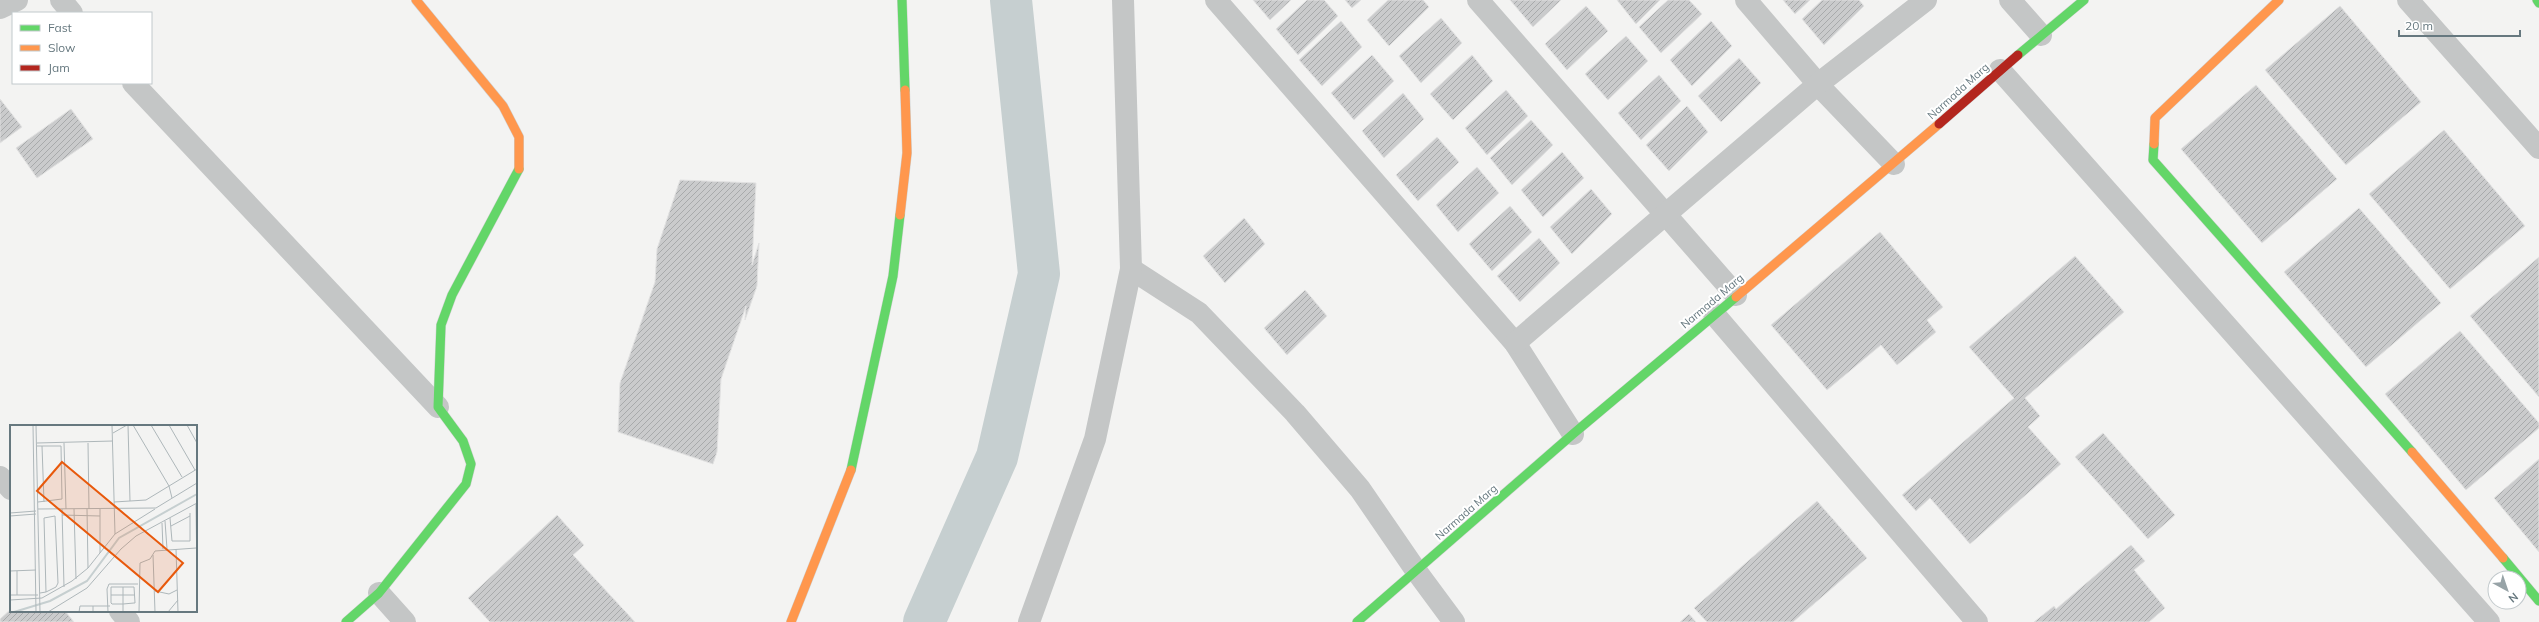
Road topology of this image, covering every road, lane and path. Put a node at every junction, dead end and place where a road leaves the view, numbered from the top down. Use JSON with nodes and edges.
{"nodes":[{"id":1,"x":17,"y":0,"type":"edge"},
{"id":2,"x":61,"y":0,"type":"edge"},
{"id":3,"x":416,"y":0,"type":"edge"},
{"id":4,"x":902,"y":0,"type":"edge"},
{"id":5,"x":1123,"y":0,"type":"edge"},
{"id":6,"x":1216,"y":0,"type":"edge"},
{"id":7,"x":1478,"y":0,"type":"edge"},
{"id":8,"x":1746,"y":0,"type":"edge"},
{"id":9,"x":1926,"y":0,"type":"edge"},
{"id":10,"x":2010,"y":0,"type":"edge"},
{"id":11,"x":2084,"y":0,"type":"edge"},
{"id":12,"x":2280,"y":0,"type":"edge"},
{"id":13,"x":2408,"y":0,"type":"edge"},
{"id":14,"x":2537,"y":0,"type":"edge"},
{"id":15,"x":2539,"y":3,"type":"edge"},
{"id":16,"x":0,"y":8,"type":"edge"},
{"id":17,"x":71,"y":12,"type":"edge"},
{"id":18,"x":2040,"y":35,"type":"junction"},
{"id":19,"x":2000,"y":70,"type":"junction"},
{"id":20,"x":134,"y":84,"type":"edge"},
{"id":21,"x":1818,"y":84,"type":"junction"},
{"id":22,"x":2539,"y":148,"type":"edge"},
{"id":23,"x":1894,"y":164,"type":"junction"},
{"id":24,"x":1666,"y":214,"type":"junction"},
{"id":25,"x":1131,"y":269,"type":"junction"},
{"id":26,"x":1736,"y":295,"type":"junction"},
{"id":27,"x":1714,"y":314,"type":"junction"},
{"id":28,"x":1515,"y":343,"type":"junction"},
{"id":29,"x":438,"y":407,"type":"junction"},
{"id":30,"x":1573,"y":434,"type":"junction"},
{"id":31,"x":0,"y":477,"type":"edge"},
{"id":32,"x":10,"y":488,"type":"edge"},
{"id":33,"x":1417,"y":572,"type":"junction"},
{"id":34,"x":379,"y":593,"type":"junction"},
{"id":35,"x":2539,"y":601,"type":"edge"},
{"id":36,"x":121,"y":612,"type":"edge"},
{"id":37,"x":130,"y":622,"type":"edge"},
{"id":38,"x":346,"y":622,"type":"edge"},
{"id":39,"x":405,"y":622,"type":"edge"},
{"id":40,"x":791,"y":622,"type":"edge"},
{"id":41,"x":1030,"y":622,"type":"edge"},
{"id":42,"x":1357,"y":622,"type":"edge"},
{"id":43,"x":1454,"y":622,"type":"edge"},
{"id":44,"x":1977,"y":622,"type":"edge"},
{"id":45,"x":2489,"y":622,"type":"edge"}],
"edges":[{"from":1,"to":16,"type":"street"},
{"from":2,"to":17,"type":"street"},
{"from":3,"to":29,"type":"street"},
{"from":4,"to":40,"type":"street"},
{"from":5,"to":25,"type":"street"},
{"from":6,"to":28,"type":"street"},
{"from":7,"to":24,"type":"street"},
{"from":8,"to":21,"type":"street"},
{"from":9,"to":21,"type":"street"},
{"from":10,"to":18,"type":"street"},
{"from":11,"to":18,"type":"street","name":"Narmada Marg"},
{"from":12,"to":35,"type":"street"},
{"from":13,"to":22,"type":"street"},
{"from":14,"to":15,"type":"street"},
{"from":18,"to":19,"type":"street","name":"Narmada Marg"},
{"from":19,"to":23,"type":"street","name":"Narmada Marg"},
{"from":19,"to":45,"type":"street"},
{"from":20,"to":29,"type":"street"},
{"from":21,"to":23,"type":"street"},
{"from":21,"to":24,"type":"street"},
{"from":23,"to":26,"type":"street","name":"Narmada Marg"},
{"from":24,"to":26,"type":"street"},
{"from":24,"to":28,"type":"street"},
{"from":25,"to":33,"type":"street"},
{"from":25,"to":41,"type":"street"},
{"from":26,"to":27,"type":"street","name":"Narmada Marg"},
{"from":27,"to":30,"type":"street","name":"Narmada Marg"},
{"from":27,"to":44,"type":"street"},
{"from":28,"to":30,"type":"street"},
{"from":29,"to":34,"type":"street"},
{"from":30,"to":33,"type":"street","name":"Narmada Marg"},
{"from":31,"to":32,"type":"street"},
{"from":33,"to":42,"type":"street","name":"Narmada Marg"},
{"from":33,"to":43,"type":"street"},
{"from":34,"to":38,"type":"street"},
{"from":34,"to":39,"type":"street"},
{"from":36,"to":37,"type":"street"}]}
